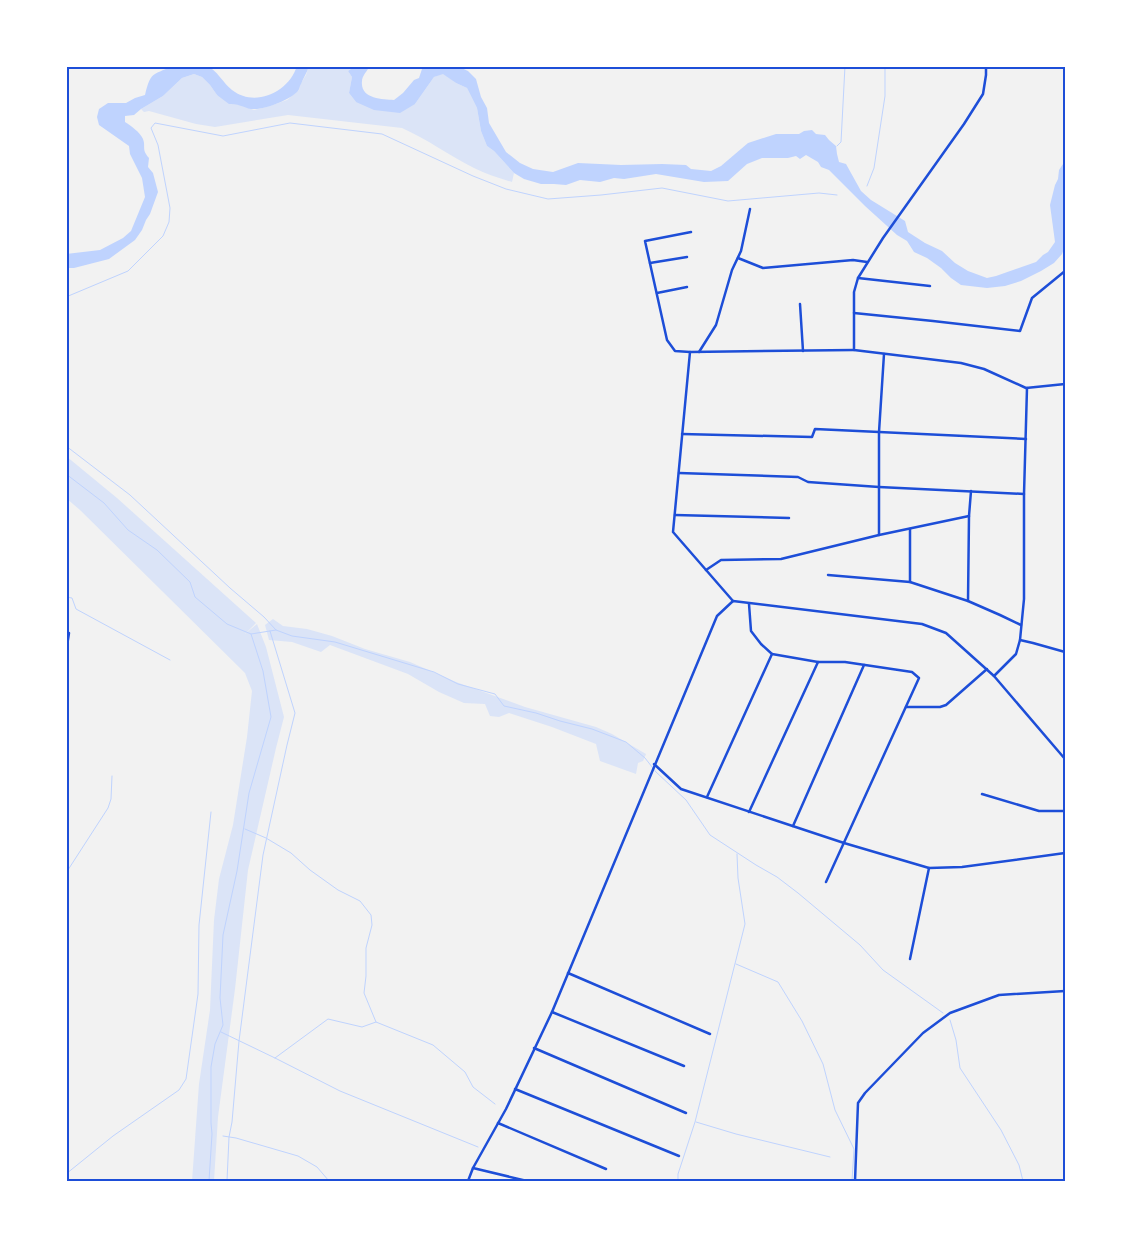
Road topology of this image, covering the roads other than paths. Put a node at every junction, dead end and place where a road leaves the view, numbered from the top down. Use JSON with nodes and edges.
{"nodes":[{"id":1,"x":986,"y":66,"type":"edge"},
{"id":2,"x":750,"y":209,"type":"dead end"},
{"id":3,"x":691,"y":232,"type":"dead end"},
{"id":4,"x":687,"y":257,"type":"dead end"},
{"id":5,"x":738,"y":258,"type":"junction"},
{"id":6,"x":867,"y":262,"type":"junction"},
{"id":7,"x":650,"y":263,"type":"junction"},
{"id":8,"x":1065,"y":271,"type":"edge"},
{"id":9,"x":858,"y":278,"type":"junction"},
{"id":10,"x":930,"y":286,"type":"dead end"},
{"id":11,"x":687,"y":287,"type":"dead end"},
{"id":12,"x":657,"y":293,"type":"junction"},
{"id":13,"x":800,"y":304,"type":"dead end"},
{"id":14,"x":854,"y":314,"type":"junction"},
{"id":15,"x":854,"y":350,"type":"junction"},
{"id":16,"x":803,"y":351,"type":"junction"},
{"id":17,"x":690,"y":352,"type":"junction"},
{"id":18,"x":699,"y":352,"type":"junction"},
{"id":19,"x":884,"y":354,"type":"junction"},
{"id":20,"x":1065,"y":384,"type":"edge"},
{"id":21,"x":1027,"y":388,"type":"junction"},
{"id":22,"x":879,"y":432,"type":"junction"},
{"id":23,"x":682,"y":434,"type":"junction"},
{"id":24,"x":1026,"y":439,"type":"junction"},
{"id":25,"x":679,"y":473,"type":"junction"},
{"id":26,"x":879,"y":487,"type":"junction"},
{"id":27,"x":970,"y":491,"type":"junction"},
{"id":28,"x":1024,"y":494,"type":"junction"},
{"id":29,"x":675,"y":514,"type":"junction"},
{"id":30,"x":969,"y":516,"type":"junction"},
{"id":31,"x":789,"y":518,"type":"dead end"},
{"id":32,"x":910,"y":529,"type":"junction"},
{"id":33,"x":879,"y":535,"type":"junction"},
{"id":34,"x":706,"y":570,"type":"junction"},
{"id":35,"x":828,"y":575,"type":"dead end"},
{"id":36,"x":910,"y":582,"type":"junction"},
{"id":37,"x":733,"y":601,"type":"junction"},
{"id":38,"x":968,"y":601,"type":"junction"},
{"id":39,"x":749,"y":604,"type":"junction"},
{"id":40,"x":1021,"y":625,"type":"junction"},
{"id":41,"x":70,"y":633,"type":"dead end"},
{"id":42,"x":1020,"y":640,"type":"junction"},
{"id":43,"x":66,"y":652,"type":"edge"},
{"id":44,"x":1065,"y":652,"type":"edge"},
{"id":45,"x":772,"y":654,"type":"junction"},
{"id":46,"x":818,"y":662,"type":"junction"},
{"id":47,"x":864,"y":666,"type":"junction"},
{"id":48,"x":987,"y":669,"type":"junction"},
{"id":49,"x":994,"y":676,"type":"junction"},
{"id":50,"x":906,"y":707,"type":"junction"},
{"id":51,"x":1065,"y":758,"type":"edge"},
{"id":52,"x":654,"y":766,"type":"junction"},
{"id":53,"x":982,"y":794,"type":"dead end"},
{"id":54,"x":707,"y":798,"type":"junction"},
{"id":55,"x":1065,"y":811,"type":"edge"},
{"id":56,"x":749,"y":812,"type":"junction"},
{"id":57,"x":793,"y":826,"type":"junction"},
{"id":58,"x":844,"y":843,"type":"junction"},
{"id":59,"x":1065,"y":853,"type":"edge"},
{"id":60,"x":930,"y":868,"type":"junction"},
{"id":61,"x":826,"y":882,"type":"dead end"},
{"id":62,"x":910,"y":959,"type":"dead end"},
{"id":63,"x":568,"y":973,"type":"junction"},
{"id":64,"x":1065,"y":991,"type":"edge"},
{"id":65,"x":552,"y":1012,"type":"junction"},
{"id":66,"x":710,"y":1034,"type":"dead end"},
{"id":67,"x":534,"y":1048,"type":"junction"},
{"id":68,"x":684,"y":1066,"type":"dead end"},
{"id":69,"x":515,"y":1089,"type":"junction"},
{"id":70,"x":686,"y":1114,"type":"dead end"},
{"id":71,"x":498,"y":1123,"type":"junction"},
{"id":72,"x":679,"y":1156,"type":"dead end"},
{"id":73,"x":472,"y":1168,"type":"junction"},
{"id":74,"x":606,"y":1169,"type":"dead end"},
{"id":75,"x":468,"y":1181,"type":"edge"},
{"id":76,"x":527,"y":1181,"type":"edge"},
{"id":77,"x":855,"y":1181,"type":"edge"}],
"edges":[{"from":1,"to":6,"type":"street"},
{"from":2,"to":5,"type":"street"},
{"from":3,"to":7,"type":"street"},
{"from":4,"to":7,"type":"street"},
{"from":5,"to":6,"type":"street"},
{"from":5,"to":18,"type":"street"},
{"from":6,"to":9,"type":"street"},
{"from":7,"to":12,"type":"street"},
{"from":8,"to":14,"type":"street"},
{"from":9,"to":10,"type":"street"},
{"from":9,"to":14,"type":"street"},
{"from":11,"to":12,"type":"street"},
{"from":12,"to":17,"type":"street"},
{"from":13,"to":16,"type":"street"},
{"from":14,"to":15,"type":"street"},
{"from":15,"to":16,"type":"street"},
{"from":15,"to":19,"type":"street"},
{"from":16,"to":18,"type":"street"},
{"from":17,"to":18,"type":"street"},
{"from":17,"to":23,"type":"street"},
{"from":19,"to":21,"type":"street"},
{"from":19,"to":22,"type":"street"},
{"from":20,"to":21,"type":"street"},
{"from":21,"to":24,"type":"street"},
{"from":22,"to":23,"type":"street"},
{"from":22,"to":24,"type":"street"},
{"from":22,"to":26,"type":"street"},
{"from":23,"to":25,"type":"street"},
{"from":24,"to":28,"type":"street"},
{"from":25,"to":26,"type":"street"},
{"from":25,"to":29,"type":"street"},
{"from":26,"to":27,"type":"street"},
{"from":26,"to":33,"type":"street"},
{"from":27,"to":28,"type":"street"},
{"from":27,"to":30,"type":"street"},
{"from":28,"to":40,"type":"street"},
{"from":29,"to":31,"type":"street"},
{"from":29,"to":34,"type":"street"},
{"from":30,"to":32,"type":"street"},
{"from":30,"to":38,"type":"street"},
{"from":32,"to":33,"type":"street"},
{"from":32,"to":36,"type":"street"},
{"from":33,"to":34,"type":"street"},
{"from":34,"to":37,"type":"street"},
{"from":35,"to":36,"type":"street"},
{"from":36,"to":38,"type":"street"},
{"from":37,"to":39,"type":"street"},
{"from":37,"to":52,"type":"street"},
{"from":38,"to":40,"type":"street"},
{"from":39,"to":45,"type":"street"},
{"from":39,"to":48,"type":"street"},
{"from":40,"to":42,"type":"street"},
{"from":41,"to":43,"type":"street"},
{"from":42,"to":44,"type":"street"},
{"from":42,"to":49,"type":"street"},
{"from":45,"to":46,"type":"street"},
{"from":45,"to":54,"type":"street"},
{"from":46,"to":47,"type":"street"},
{"from":46,"to":56,"type":"street"},
{"from":47,"to":50,"type":"street"},
{"from":47,"to":57,"type":"street"},
{"from":48,"to":49,"type":"street"},
{"from":48,"to":50,"type":"street"},
{"from":49,"to":51,"type":"street"},
{"from":50,"to":58,"type":"street"},
{"from":52,"to":54,"type":"street"},
{"from":52,"to":63,"type":"street"},
{"from":53,"to":55,"type":"street"},
{"from":54,"to":56,"type":"street"},
{"from":56,"to":57,"type":"street"},
{"from":57,"to":58,"type":"street"},
{"from":58,"to":60,"type":"street"},
{"from":58,"to":61,"type":"street"},
{"from":59,"to":60,"type":"street"},
{"from":60,"to":62,"type":"street"},
{"from":63,"to":65,"type":"street"},
{"from":63,"to":66,"type":"street"},
{"from":64,"to":77,"type":"street"},
{"from":65,"to":67,"type":"street"},
{"from":65,"to":68,"type":"street"},
{"from":67,"to":69,"type":"street"},
{"from":67,"to":70,"type":"street"},
{"from":69,"to":71,"type":"street"},
{"from":69,"to":72,"type":"street"},
{"from":71,"to":73,"type":"street"},
{"from":71,"to":74,"type":"street"},
{"from":73,"to":75,"type":"street"},
{"from":73,"to":76,"type":"street"}]}
